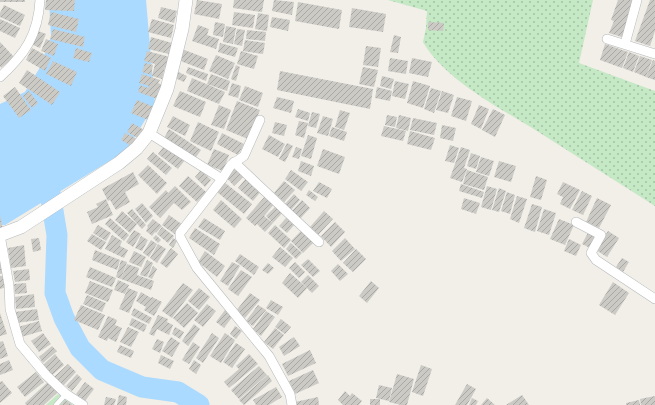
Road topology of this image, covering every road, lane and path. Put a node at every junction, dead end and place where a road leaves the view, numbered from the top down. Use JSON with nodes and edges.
{"nodes":[{"id":1,"x":40,"y":0,"type":"edge"},
{"id":2,"x":186,"y":0,"type":"edge"},
{"id":3,"x":637,"y":0,"type":"edge"},
{"id":4,"x":607,"y":39,"type":"dead end"},
{"id":5,"x":625,"y":44,"type":"junction"},
{"id":6,"x":655,"y":54,"type":"edge"},
{"id":7,"x":0,"y":77,"type":"edge"},
{"id":8,"x":260,"y":120,"type":"dead end"},
{"id":9,"x":149,"y":133,"type":"junction"},
{"id":10,"x":234,"y":162,"type":"junction"},
{"id":11,"x":222,"y":179,"type":"junction"},
{"id":12,"x":576,"y":222,"type":"dead end"},
{"id":13,"x":0,"y":235,"type":"edge"},
{"id":14,"x":319,"y":242,"type":"dead end"},
{"id":15,"x":655,"y":299,"type":"edge"},
{"id":16,"x":66,"y":394,"type":"junction"},
{"id":17,"x":56,"y":405,"type":"edge"},
{"id":18,"x":83,"y":405,"type":"edge"},
{"id":19,"x":292,"y":405,"type":"edge"}],
"edges":[{"from":1,"to":7,"type":"street"},
{"from":2,"to":9,"type":"street"},
{"from":3,"to":5,"type":"street"},
{"from":4,"to":5,"type":"street"},
{"from":5,"to":6,"type":"street"},
{"from":8,"to":10,"type":"street"},
{"from":9,"to":11,"type":"street"},
{"from":9,"to":13,"type":"street"},
{"from":10,"to":11,"type":"street"},
{"from":10,"to":14,"type":"street"},
{"from":11,"to":19,"type":"street"},
{"from":12,"to":15,"type":"street"},
{"from":13,"to":16,"type":"street"},
{"from":16,"to":17,"type":"lane"},
{"from":16,"to":18,"type":"street"}]}
